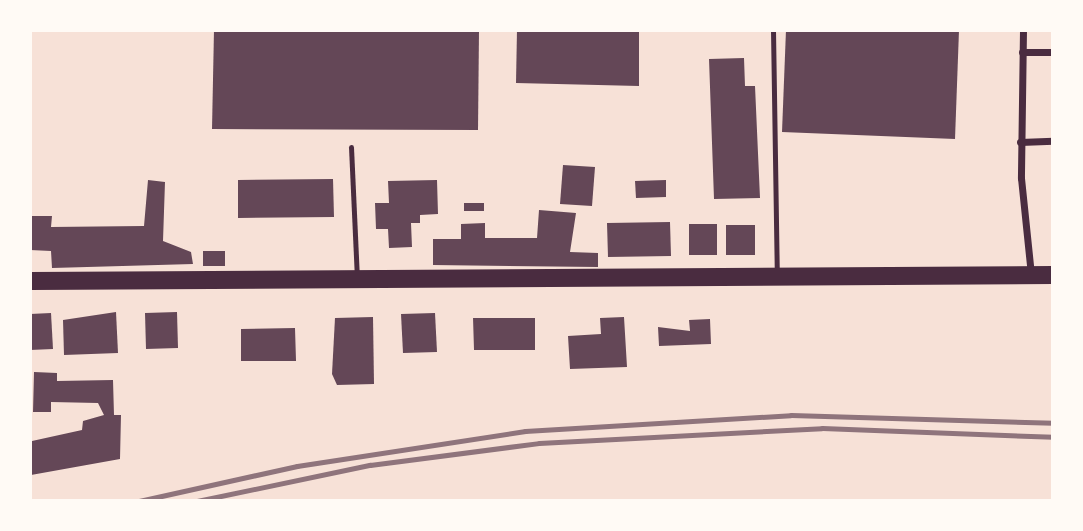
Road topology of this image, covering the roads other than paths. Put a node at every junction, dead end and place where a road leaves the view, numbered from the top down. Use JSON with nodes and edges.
{"nodes":[{"id":1,"x":774,"y":30,"type":"edge"},
{"id":2,"x":1023,"y":30,"type":"edge"},
{"id":3,"x":1022,"y":52,"type":"junction"},
{"id":4,"x":1053,"y":52,"type":"edge"},
{"id":5,"x":1053,"y":141,"type":"edge"},
{"id":6,"x":1020,"y":142,"type":"junction"},
{"id":7,"x":351,"y":147,"type":"dead end"},
{"id":8,"x":1031,"y":275,"type":"junction"},
{"id":9,"x":1053,"y":275,"type":"edge"},
{"id":10,"x":777,"y":278,"type":"junction"},
{"id":11,"x":357,"y":280,"type":"junction"},
{"id":12,"x":30,"y":281,"type":"edge"}],
"edges":[{"from":1,"to":10,"type":"lane"},
{"from":2,"to":3,"type":"street"},
{"from":3,"to":4,"type":"street"},
{"from":3,"to":6,"type":"street"},
{"from":5,"to":6,"type":"street"},
{"from":6,"to":8,"type":"street"},
{"from":7,"to":11,"type":"lane"},
{"from":8,"to":9,"type":"main road"},
{"from":8,"to":10,"type":"main road"},
{"from":10,"to":11,"type":"main road"},
{"from":11,"to":12,"type":"main road"}]}
